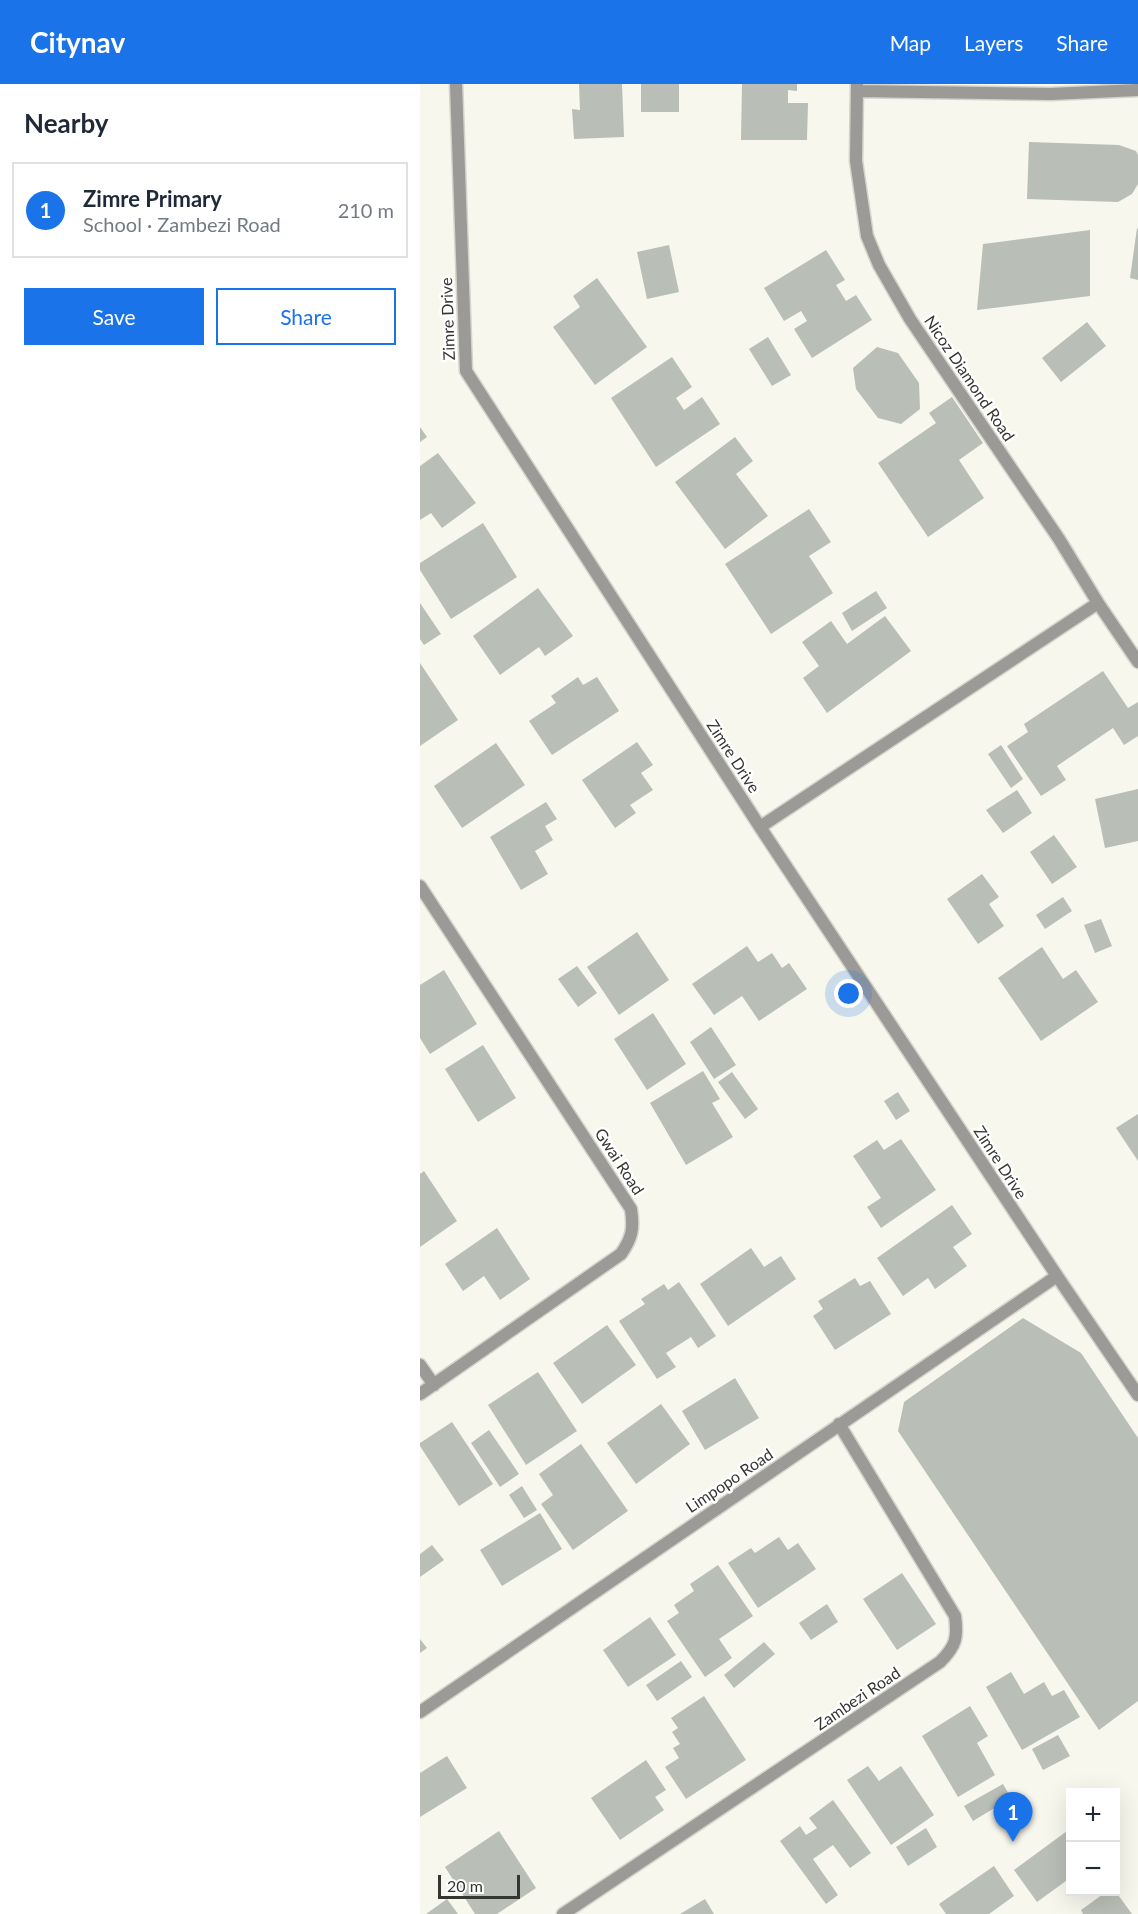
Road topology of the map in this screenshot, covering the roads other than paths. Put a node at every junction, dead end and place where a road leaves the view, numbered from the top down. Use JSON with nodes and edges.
{"nodes":[{"id":1,"x":456,"y":84,"type":"edge"},
{"id":2,"x":857,"y":87,"type":"edge"},
{"id":3,"x":1138,"y":90,"type":"edge"},
{"id":4,"x":1098,"y":603,"type":"junction"},
{"id":5,"x":1138,"y":662,"type":"edge"},
{"id":6,"x":760,"y":827,"type":"junction"},
{"id":7,"x":420,"y":886,"type":"edge"},
{"id":8,"x":1057,"y":1276,"type":"junction"},
{"id":9,"x":420,"y":1365,"type":"edge"},
{"id":10,"x":434,"y":1385,"type":"junction"},
{"id":11,"x":420,"y":1394,"type":"edge"},
{"id":12,"x":1138,"y":1395,"type":"edge"},
{"id":13,"x":839,"y":1424,"type":"junction"},
{"id":14,"x":420,"y":1712,"type":"edge"},
{"id":15,"x":563,"y":1914,"type":"edge"}],
"edges":[{"from":1,"to":6,"type":"street","name":"Zimre Drive"},
{"from":2,"to":3,"type":"street"},
{"from":2,"to":4,"type":"street","name":"Nicoz Diamond Road"},
{"from":4,"to":5,"type":"street","name":"Nicoz Diamond Road"},
{"from":4,"to":6,"type":"street"},
{"from":6,"to":8,"type":"street","name":"Zimre Drive"},
{"from":7,"to":10,"type":"street","name":"Gwai Road"},
{"from":8,"to":12,"type":"street","name":"Zimre Drive"},
{"from":8,"to":13,"type":"street","name":"Limpopo Road"},
{"from":9,"to":10,"type":"street"},
{"from":10,"to":11,"type":"street","name":"Gwai Road"},
{"from":13,"to":14,"type":"street","name":"Limpopo Road"},
{"from":13,"to":15,"type":"street","name":"Zambezi Road"}]}
